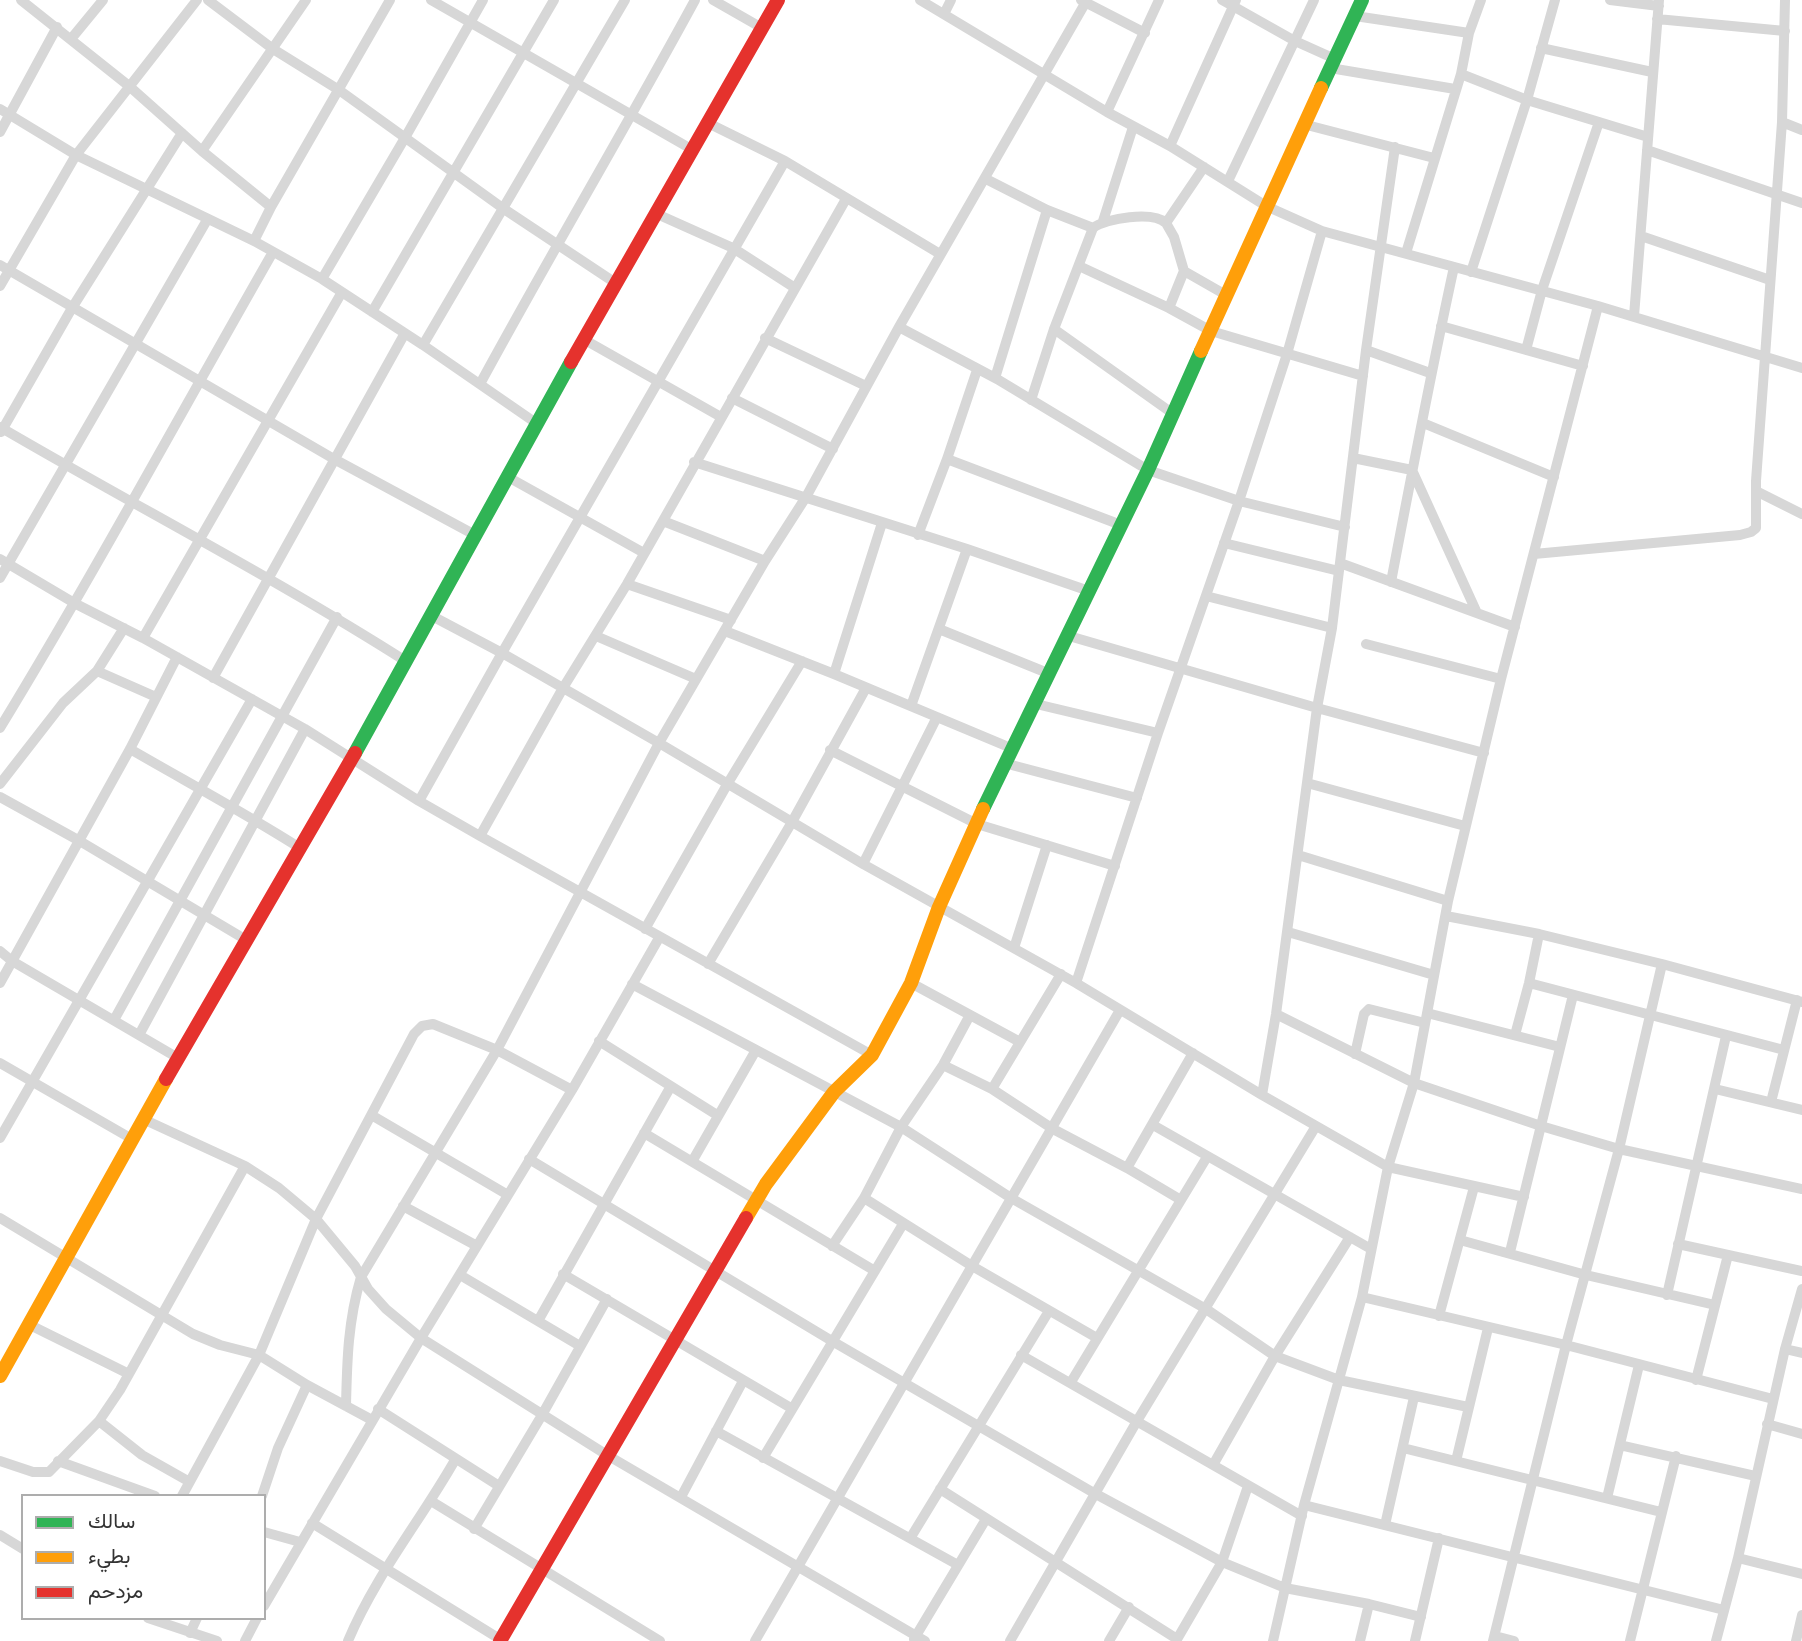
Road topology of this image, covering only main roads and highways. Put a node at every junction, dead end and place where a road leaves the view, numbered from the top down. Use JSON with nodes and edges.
{"nodes":[{"id":1,"x":778,"y":0,"type":"edge"},
{"id":2,"x":1362,"y":0,"type":"edge"},
{"id":3,"x":0,"y":1376,"type":"edge"},
{"id":4,"x":502,"y":1641,"type":"edge"}],
"edges":[{"from":1,"to":3,"type":"main road"},
{"from":2,"to":4,"type":"main road"}]}
